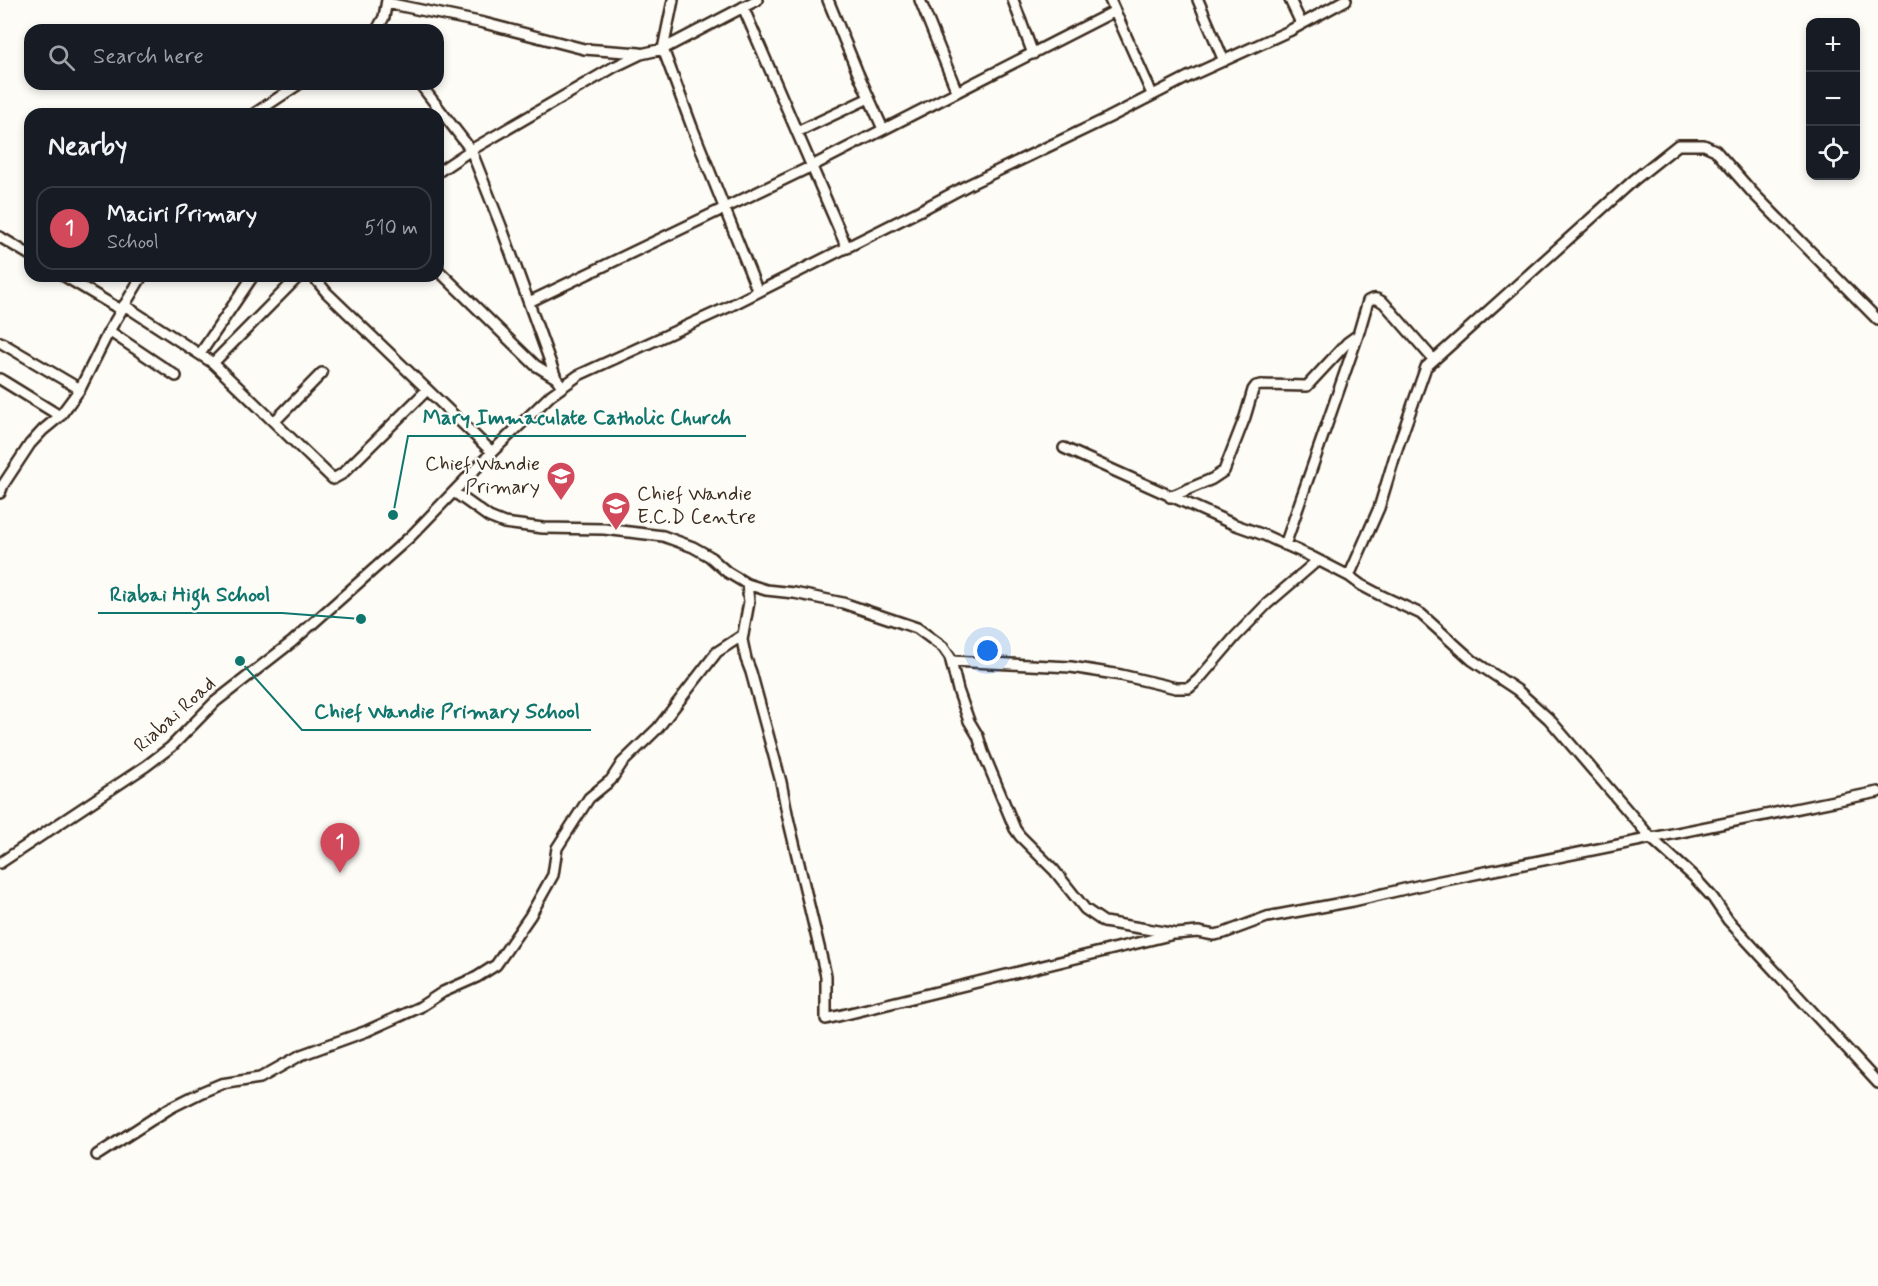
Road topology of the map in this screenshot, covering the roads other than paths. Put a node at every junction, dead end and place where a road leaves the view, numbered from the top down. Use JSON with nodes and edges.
{"nodes":[{"id":1,"x":673,"y":0,"type":"edge"},
{"id":2,"x":757,"y":0,"type":"edge"},
{"id":3,"x":828,"y":0,"type":"edge"},
{"id":4,"x":920,"y":0,"type":"edge"},
{"id":5,"x":1013,"y":0,"type":"edge"},
{"id":6,"x":1110,"y":0,"type":"edge"},
{"id":7,"x":1198,"y":0,"type":"edge"},
{"id":8,"x":1290,"y":0,"type":"edge"},
{"id":9,"x":1346,"y":0,"type":"edge"},
{"id":10,"x":387,"y":1,"type":"edge"},
{"id":11,"x":743,"y":7,"type":"junction"},
{"id":12,"x":1115,"y":11,"type":"junction"},
{"id":13,"x":1300,"y":23,"type":"junction"},
{"id":14,"x":380,"y":24,"type":"edge"},
{"id":15,"x":663,"y":49,"type":"junction"},
{"id":16,"x":641,"y":54,"type":"junction"},
{"id":17,"x":1034,"y":54,"type":"junction"},
{"id":18,"x":1224,"y":61,"type":"junction"},
{"id":19,"x":290,"y":90,"type":"edge"},
{"id":20,"x":425,"y":90,"type":"edge"},
{"id":21,"x":957,"y":92,"type":"junction"},
{"id":22,"x":1152,"y":94,"type":"junction"},
{"id":23,"x":869,"y":98,"type":"junction"},
{"id":24,"x":263,"y":108,"type":"edge"},
{"id":25,"x":439,"y":108,"type":"edge"},
{"id":26,"x":444,"y":115,"type":"edge"},
{"id":27,"x":883,"y":129,"type":"junction"},
{"id":28,"x":797,"y":132,"type":"junction"},
{"id":29,"x":471,"y":150,"type":"junction"},
{"id":30,"x":812,"y":166,"type":"junction"},
{"id":31,"x":444,"y":168,"type":"edge"},
{"id":32,"x":725,"y":209,"type":"junction"},
{"id":33,"x":0,"y":237,"type":"edge"},
{"id":34,"x":847,"y":248,"type":"junction"},
{"id":35,"x":24,"y":251,"type":"edge"},
{"id":36,"x":444,"y":276,"type":"edge"},
{"id":37,"x":75,"y":282,"type":"edge"},
{"id":38,"x":138,"y":282,"type":"edge"},
{"id":39,"x":249,"y":282,"type":"edge"},
{"id":40,"x":293,"y":282,"type":"edge"},
{"id":41,"x":320,"y":282,"type":"edge"},
{"id":42,"x":758,"y":292,"type":"junction"},
{"id":43,"x":529,"y":302,"type":"junction"},
{"id":44,"x":123,"y":308,"type":"junction"},
{"id":45,"x":1878,"y":320,"type":"edge"},
{"id":46,"x":109,"y":331,"type":"junction"},
{"id":47,"x":1358,"y":335,"type":"junction"},
{"id":48,"x":0,"y":342,"type":"edge"},
{"id":49,"x":201,"y":354,"type":"junction"},
{"id":50,"x":1433,"y":359,"type":"junction"},
{"id":51,"x":213,"y":363,"type":"junction"},
{"id":52,"x":322,"y":373,"type":"dead end"},
{"id":53,"x":176,"y":376,"type":"dead end"},
{"id":54,"x":0,"y":380,"type":"edge"},
{"id":55,"x":559,"y":382,"type":"junction"},
{"id":56,"x":80,"y":389,"type":"junction"},
{"id":57,"x":427,"y":390,"type":"junction"},
{"id":58,"x":60,"y":416,"type":"junction"},
{"id":59,"x":274,"y":422,"type":"junction"},
{"id":60,"x":1064,"y":448,"type":"dead end"},
{"id":61,"x":492,"y":452,"type":"junction"},
{"id":62,"x":1,"y":487,"type":"edge"},
{"id":63,"x":454,"y":492,"type":"junction"},
{"id":64,"x":1170,"y":497,"type":"junction"},
{"id":65,"x":1286,"y":545,"type":"junction"},
{"id":66,"x":1318,"y":560,"type":"junction"},
{"id":67,"x":1349,"y":576,"type":"junction"},
{"id":68,"x":747,"y":584,"type":"junction"},
{"id":69,"x":743,"y":635,"type":"junction"},
{"id":70,"x":951,"y":661,"type":"junction"},
{"id":71,"x":1878,"y":792,"type":"edge"},
{"id":72,"x":1651,"y":838,"type":"junction"},
{"id":73,"x":0,"y":863,"type":"edge"},
{"id":74,"x":1176,"y":934,"type":"junction"},
{"id":75,"x":1878,"y":1083,"type":"edge"},
{"id":76,"x":97,"y":1155,"type":"dead end"}],
"edges":[{"from":1,"to":15,"type":"street"},
{"from":2,"to":11,"type":"street"},
{"from":3,"to":23,"type":"street"},
{"from":4,"to":21,"type":"street"},
{"from":5,"to":17,"type":"street"},
{"from":6,"to":12,"type":"street"},
{"from":7,"to":18,"type":"street"},
{"from":8,"to":13,"type":"street"},
{"from":9,"to":13,"type":"street","name":"Riabai Road"},
{"from":10,"to":14,"type":"street"},
{"from":10,"to":16,"type":"street"},
{"from":11,"to":15,"type":"street"},
{"from":11,"to":28,"type":"street"},
{"from":12,"to":17,"type":"street"},
{"from":12,"to":22,"type":"street"},
{"from":13,"to":18,"type":"street","name":"Riabai Road"},
{"from":15,"to":16,"type":"street"},
{"from":15,"to":32,"type":"street"},
{"from":16,"to":29,"type":"street"},
{"from":17,"to":21,"type":"street"},
{"from":18,"to":22,"type":"street","name":"Riabai Road"},
{"from":19,"to":24,"type":"street"},
{"from":20,"to":25,"type":"street"},
{"from":21,"to":27,"type":"street"},
{"from":22,"to":34,"type":"street","name":"Riabai Road"},
{"from":23,"to":27,"type":"street"},
{"from":23,"to":28,"type":"street"},
{"from":26,"to":29,"type":"street"},
{"from":27,"to":30,"type":"street"},
{"from":28,"to":30,"type":"street"},
{"from":29,"to":31,"type":"street"},
{"from":29,"to":43,"type":"street"},
{"from":30,"to":32,"type":"street"},
{"from":30,"to":34,"type":"street"},
{"from":32,"to":42,"type":"street"},
{"from":32,"to":43,"type":"street"},
{"from":33,"to":35,"type":"street"},
{"from":34,"to":42,"type":"street","name":"Riabai Road"},
{"from":36,"to":55,"type":"street"},
{"from":37,"to":44,"type":"street"},
{"from":38,"to":44,"type":"street"},
{"from":39,"to":49,"type":"street"},
{"from":40,"to":51,"type":"street"},
{"from":41,"to":57,"type":"street"},
{"from":42,"to":55,"type":"street","name":"Riabai Road"},
{"from":43,"to":55,"type":"street"},
{"from":44,"to":46,"type":"street"},
{"from":44,"to":49,"type":"street"},
{"from":45,"to":50,"type":"street"},
{"from":46,"to":53,"type":"street"},
{"from":46,"to":56,"type":"street"},
{"from":47,"to":50,"type":"street"},
{"from":47,"to":64,"type":"street"},
{"from":47,"to":65,"type":"street"},
{"from":48,"to":56,"type":"street"},
{"from":49,"to":51,"type":"street"},
{"from":50,"to":67,"type":"street"},
{"from":51,"to":59,"type":"street"},
{"from":52,"to":59,"type":"street"},
{"from":54,"to":58,"type":"street"},
{"from":55,"to":61,"type":"street","name":"Riabai Road"},
{"from":56,"to":58,"type":"street"},
{"from":57,"to":59,"type":"street"},
{"from":57,"to":61,"type":"street"},
{"from":58,"to":62,"type":"street"},
{"from":60,"to":64,"type":"street"},
{"from":61,"to":63,"type":"street","name":"Riabai Road"},
{"from":63,"to":68,"type":"street"},
{"from":63,"to":73,"type":"street","name":"Riabai Road"},
{"from":64,"to":65,"type":"street"},
{"from":65,"to":66,"type":"street"},
{"from":66,"to":67,"type":"street"},
{"from":66,"to":70,"type":"street"},
{"from":67,"to":72,"type":"street"},
{"from":68,"to":69,"type":"street"},
{"from":68,"to":70,"type":"street"},
{"from":69,"to":74,"type":"street"},
{"from":69,"to":76,"type":"street"},
{"from":70,"to":74,"type":"street"},
{"from":71,"to":72,"type":"street"},
{"from":72,"to":74,"type":"street"},
{"from":72,"to":75,"type":"street"}]}
